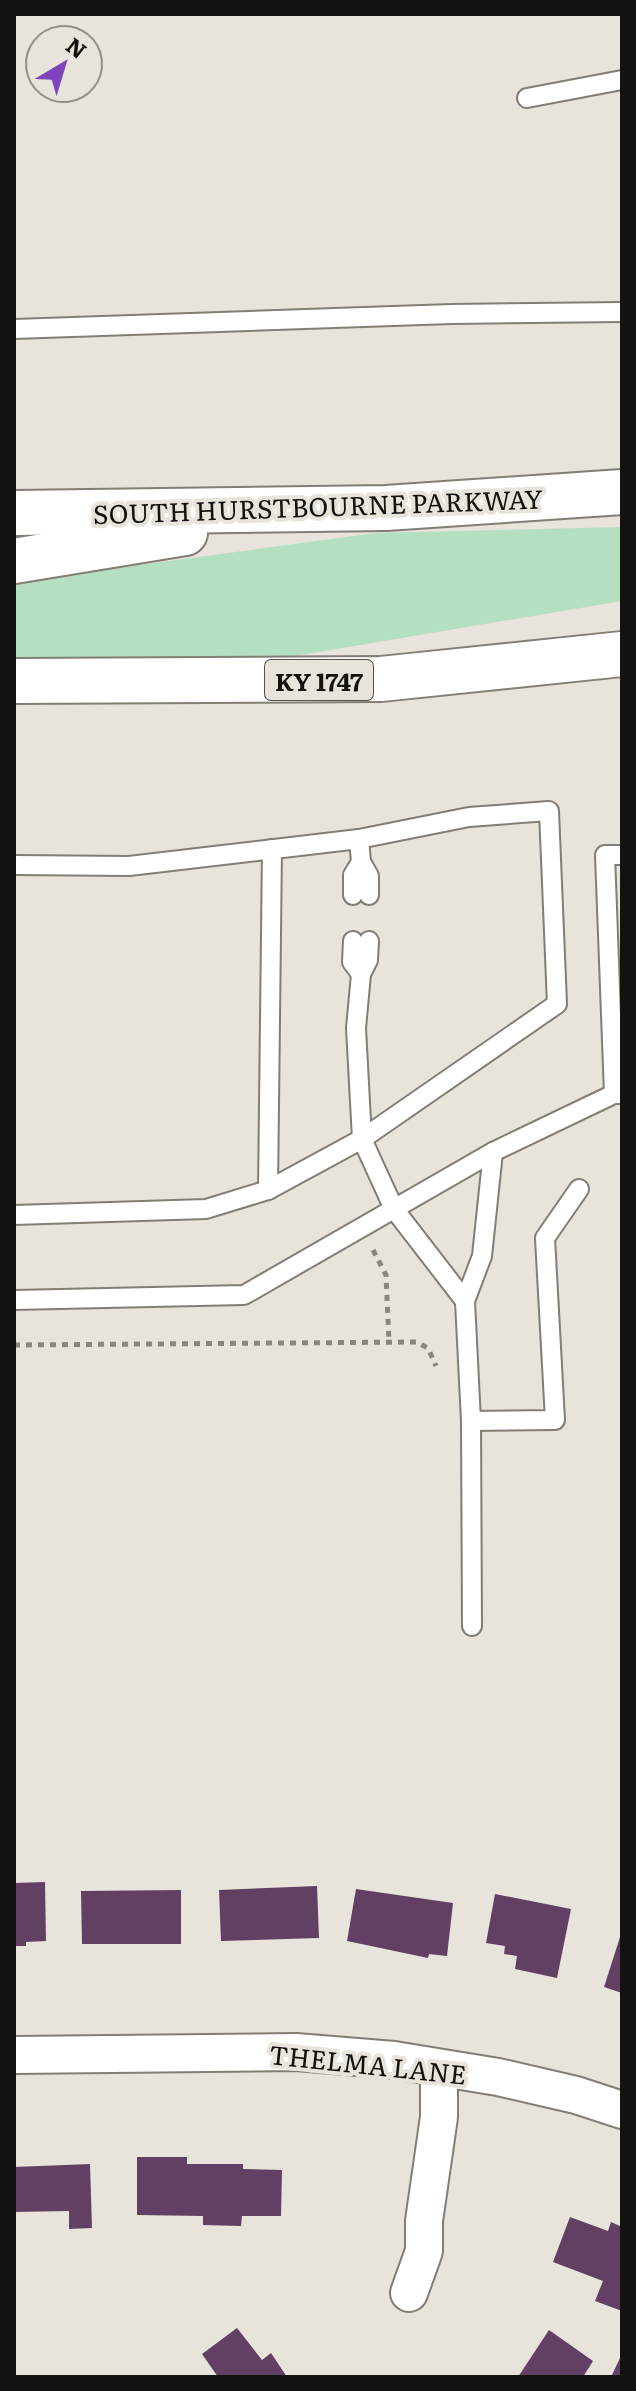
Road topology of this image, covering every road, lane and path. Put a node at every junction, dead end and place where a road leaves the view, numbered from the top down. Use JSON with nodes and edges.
{"nodes":[{"id":1,"x":622,"y":80,"type":"edge"},
{"id":2,"x":527,"y":98,"type":"dead end"},
{"id":3,"x":622,"y":312,"type":"edge"},
{"id":4,"x":14,"y":329,"type":"edge"},
{"id":5,"x":622,"y":492,"type":"edge"},
{"id":6,"x":329,"y":509,"type":"junction"},
{"id":7,"x":14,"y":513,"type":"edge"},
{"id":8,"x":14,"y":561,"type":"edge"},
{"id":9,"x":622,"y":626,"type":"edge"},
{"id":10,"x":622,"y":654,"type":"edge"},
{"id":11,"x":381,"y":679,"type":"junction"},
{"id":12,"x":14,"y":681,"type":"edge"},
{"id":13,"x":359,"y":839,"type":"junction"},
{"id":14,"x":272,"y":849,"type":"junction"},
{"id":15,"x":622,"y":855,"type":"edge"},
{"id":16,"x":14,"y":865,"type":"edge"},
{"id":17,"x":361,"y":895,"type":"dead end"},
{"id":18,"x":361,"y":941,"type":"dead end"},
{"id":19,"x":617,"y":1035,"type":"edge"},
{"id":20,"x":618,"y":1094,"type":"edge"},
{"id":21,"x":362,"y":1139,"type":"junction"},
{"id":22,"x":493,"y":1152,"type":"junction"},
{"id":23,"x":579,"y":1189,"type":"dead end"},
{"id":24,"x":268,"y":1190,"type":"junction"},
{"id":25,"x":394,"y":1209,"type":"junction"},
{"id":26,"x":14,"y":1215,"type":"edge"},
{"id":27,"x":362,"y":1228,"type":"junction"},
{"id":28,"x":14,"y":1300,"type":"edge"},
{"id":29,"x":465,"y":1301,"type":"junction"},
{"id":30,"x":389,"y":1342,"type":"junction"},
{"id":31,"x":14,"y":1345,"type":"edge"},
{"id":32,"x":437,"y":1378,"type":"dead end"},
{"id":33,"x":471,"y":1421,"type":"junction"},
{"id":34,"x":472,"y":1626,"type":"dead end"},
{"id":35,"x":14,"y":2055,"type":"edge"},
{"id":36,"x":439,"y":2068,"type":"junction"},
{"id":37,"x":622,"y":2110,"type":"edge"},
{"id":38,"x":409,"y":2293,"type":"dead end"}],
"edges":[{"from":1,"to":2,"type":"lane"},
{"from":3,"to":4,"type":"lane"},
{"from":5,"to":6,"type":"main road","name":"SOUTH HURSTBOURNE PARKWAY"},
{"from":6,"to":7,"type":"main road","name":"SOUTH HURSTBOURNE PARKWAY"},
{"from":6,"to":8,"type":"main road"},
{"from":9,"to":11,"type":"main road"},
{"from":10,"to":11,"type":"main road","number":"KY 1747"},
{"from":11,"to":12,"type":"main road","number":"KY 1747"},
{"from":13,"to":14,"type":"lane"},
{"from":13,"to":17,"type":"lane"},
{"from":13,"to":21,"type":"lane"},
{"from":14,"to":16,"type":"lane"},
{"from":14,"to":24,"type":"lane"},
{"from":15,"to":19,"type":"lane"},
{"from":18,"to":21,"type":"lane"},
{"from":19,"to":20,"type":"lane"},
{"from":20,"to":22,"type":"lane"},
{"from":21,"to":24,"type":"lane"},
{"from":21,"to":25,"type":"lane"},
{"from":22,"to":25,"type":"lane"},
{"from":22,"to":29,"type":"lane"},
{"from":23,"to":33,"type":"lane"},
{"from":24,"to":26,"type":"lane"},
{"from":25,"to":27,"type":"lane"},
{"from":25,"to":29,"type":"lane"},
{"from":27,"to":28,"type":"lane"},
{"from":27,"to":30,"type":"path"},
{"from":29,"to":33,"type":"lane"},
{"from":30,"to":31,"type":"path"},
{"from":30,"to":32,"type":"path"},
{"from":33,"to":34,"type":"lane"},
{"from":35,"to":36,"type":"street","name":"THELMA LANE"},
{"from":36,"to":37,"type":"street","name":"THELMA LANE"},
{"from":36,"to":38,"type":"street"}]}
